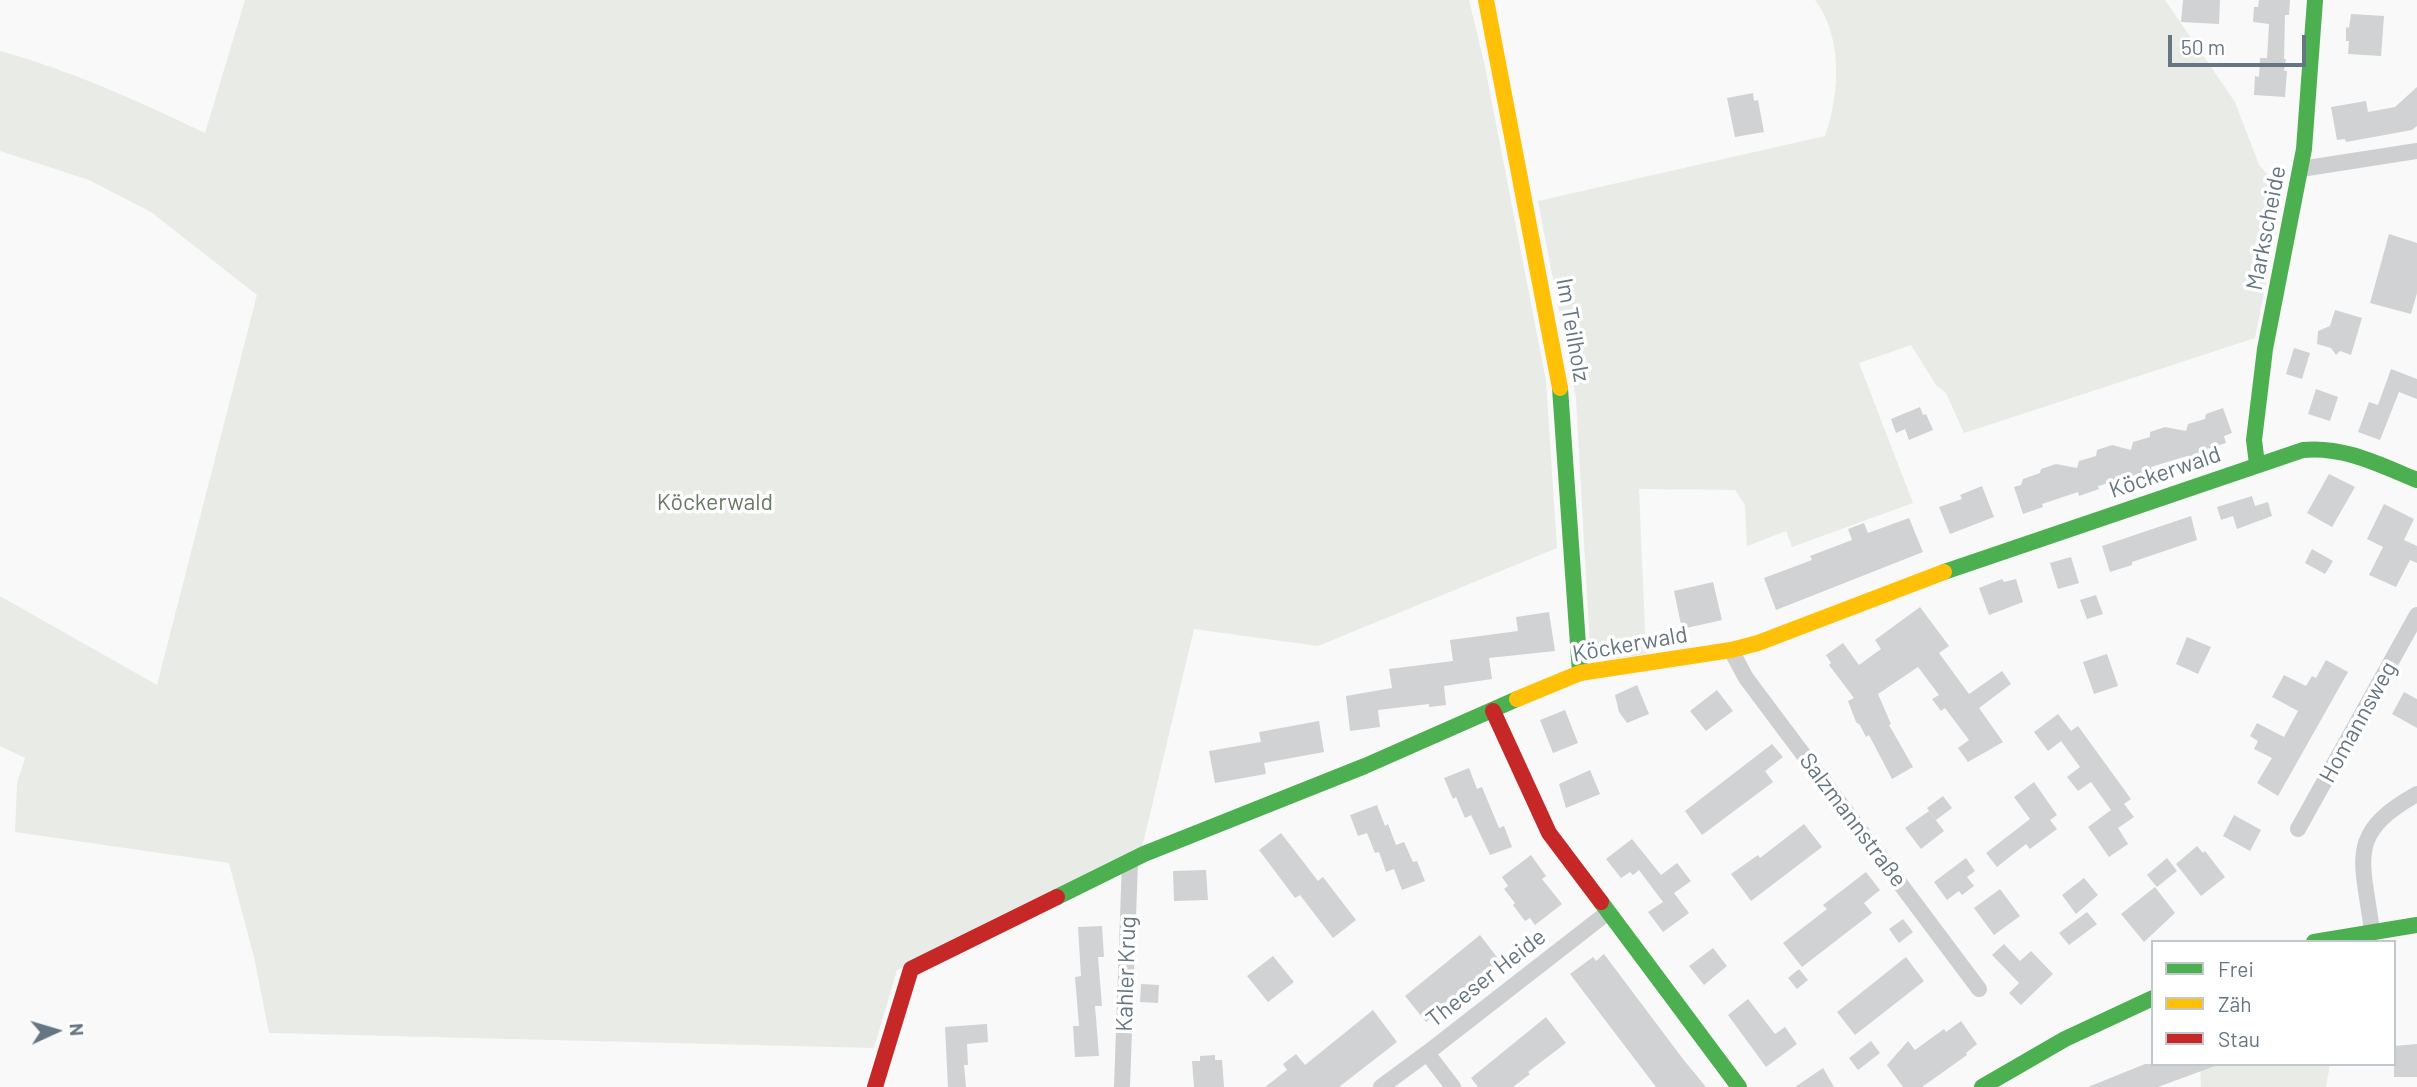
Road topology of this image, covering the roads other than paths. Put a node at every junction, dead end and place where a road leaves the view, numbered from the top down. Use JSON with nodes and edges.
{"nodes":[{"id":1,"x":1486,"y":0,"type":"edge"},
{"id":2,"x":2315,"y":0,"type":"edge"},
{"id":3,"x":2417,"y":151,"type":"edge"},
{"id":4,"x":2301,"y":169,"type":"junction"},
{"id":5,"x":2257,"y":464,"type":"junction"},
{"id":6,"x":2417,"y":480,"type":"edge"},
{"id":7,"x":2417,"y":615,"type":"edge"},
{"id":8,"x":1731,"y":650,"type":"junction"},
{"id":9,"x":1580,"y":673,"type":"junction"},
{"id":10,"x":1493,"y":711,"type":"junction"},
{"id":11,"x":2417,"y":794,"type":"edge"},
{"id":12,"x":2298,"y":829,"type":"dead end"},
{"id":13,"x":1130,"y":861,"type":"junction"},
{"id":14,"x":1607,"y":913,"type":"junction"},
{"id":15,"x":2417,"y":925,"type":"edge"},
{"id":16,"x":2372,"y":931,"type":"junction"},
{"id":17,"x":2325,"y":940,"type":"edge"},
{"id":18,"x":1979,"y":989,"type":"dead end"},
{"id":19,"x":2151,"y":999,"type":"edge"},
{"id":20,"x":1427,"y":1053,"type":"junction"},
{"id":21,"x":875,"y":1087,"type":"edge"},
{"id":22,"x":1122,"y":1087,"type":"edge"},
{"id":23,"x":1381,"y":1087,"type":"edge"},
{"id":24,"x":1452,"y":1087,"type":"edge"},
{"id":25,"x":1739,"y":1087,"type":"edge"},
{"id":26,"x":1982,"y":1087,"type":"edge"}],
"edges":[{"from":1,"to":9,"type":"street","name":"Im Teilholz"},
{"from":2,"to":4,"type":"street","name":"Markscheide"},
{"from":3,"to":4,"type":"street"},
{"from":4,"to":5,"type":"street","name":"Markscheide"},
{"from":5,"to":6,"type":"street","name":"Köckerwald"},
{"from":5,"to":8,"type":"street","name":"Köckerwald"},
{"from":7,"to":12,"type":"street","name":"Homannsweg"},
{"from":8,"to":9,"type":"street","name":"Köckerwald"},
{"from":8,"to":18,"type":"street","name":"Salzmannstraße"},
{"from":9,"to":10,"type":"street","name":"Köckerwald"},
{"from":10,"to":13,"type":"street","name":"Köckerwald"},
{"from":10,"to":14,"type":"street"},
{"from":11,"to":16,"type":"street"},
{"from":13,"to":21,"type":"street","name":"Köckerwald"},
{"from":13,"to":22,"type":"street","name":"Kahler Krug"},
{"from":14,"to":20,"type":"street","name":"Theeser Heide"},
{"from":14,"to":25,"type":"street"},
{"from":15,"to":16,"type":"street"},
{"from":16,"to":17,"type":"street"},
{"from":19,"to":26,"type":"street"},
{"from":20,"to":23,"type":"street"},
{"from":20,"to":24,"type":"street","name":"Theeser Heide"}]}
